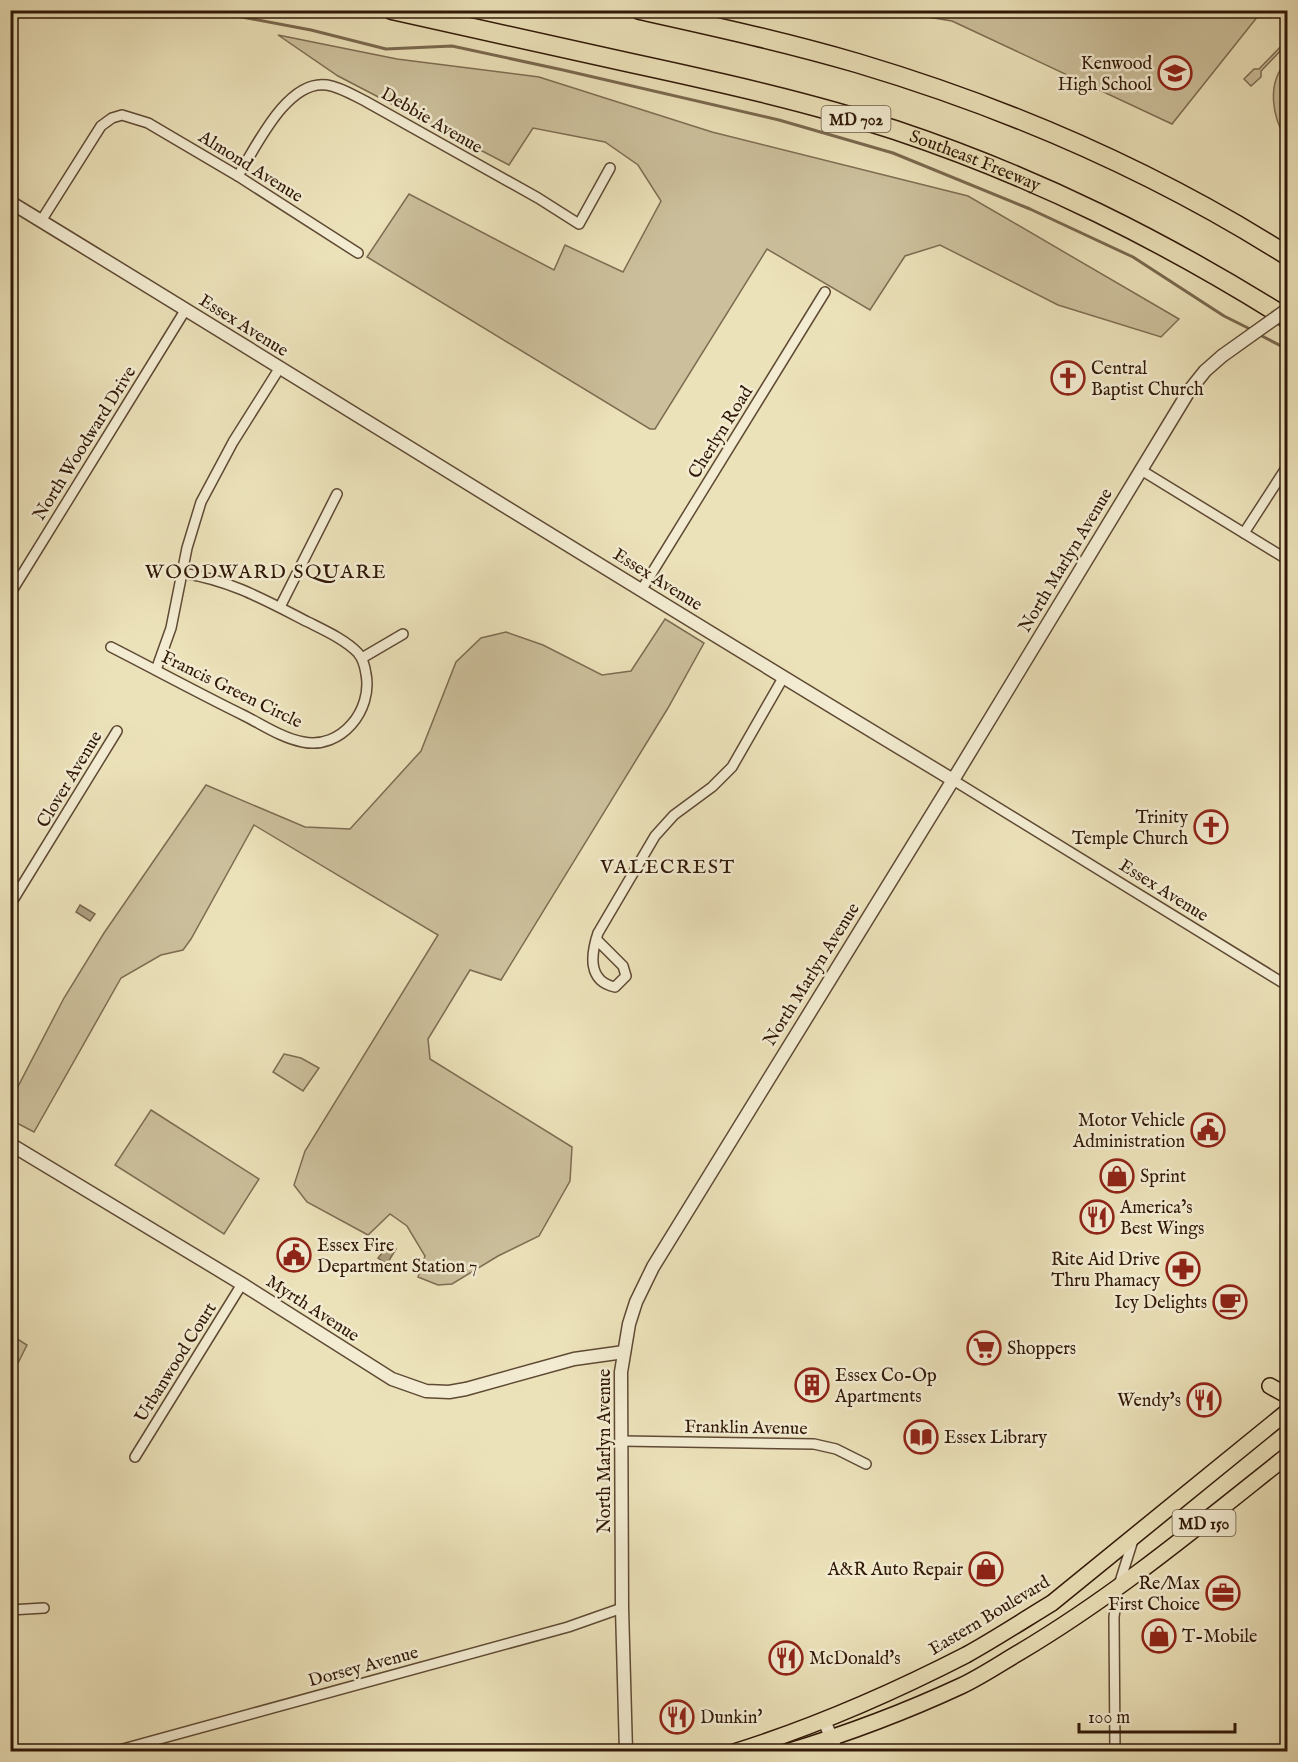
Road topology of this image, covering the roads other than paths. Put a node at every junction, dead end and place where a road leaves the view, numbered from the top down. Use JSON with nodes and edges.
{"nodes":[{"id":1,"x":392,"y":10,"type":"edge"},
{"id":2,"x":640,"y":10,"type":"edge"},
{"id":3,"x":610,"y":168,"type":"dead end"},
{"id":4,"x":238,"y":176,"type":"junction"},
{"id":5,"x":10,"y":202,"type":"edge"},
{"id":6,"x":41,"y":221,"type":"junction"},
{"id":7,"x":358,"y":253,"type":"dead end"},
{"id":8,"x":1287,"y":256,"type":"edge"},
{"id":9,"x":825,"y":292,"type":"dead end"},
{"id":10,"x":186,"y":309,"type":"junction"},
{"id":11,"x":1287,"y":309,"type":"edge"},
{"id":12,"x":1287,"y":319,"type":"edge"},
{"id":13,"x":279,"y":369,"type":"junction"},
{"id":14,"x":1287,"y":465,"type":"edge"},
{"id":15,"x":1141,"y":470,"type":"junction"},
{"id":16,"x":337,"y":494,"type":"dead end"},
{"id":17,"x":1244,"y":533,"type":"junction"},
{"id":18,"x":1287,"y":560,"type":"edge"},
{"id":19,"x":182,"y":573,"type":"junction"},
{"id":20,"x":642,"y":589,"type":"junction"},
{"id":21,"x":10,"y":594,"type":"edge"},
{"id":22,"x":280,"y":607,"type":"junction"},
{"id":23,"x":403,"y":634,"type":"dead end"},
{"id":24,"x":111,"y":647,"type":"dead end"},
{"id":25,"x":362,"y":658,"type":"junction"},
{"id":26,"x":156,"y":670,"type":"junction"},
{"id":27,"x":783,"y":678,"type":"junction"},
{"id":28,"x":117,"y":731,"type":"dead end"},
{"id":29,"x":953,"y":780,"type":"junction"},
{"id":30,"x":10,"y":905,"type":"edge"},
{"id":31,"x":596,"y":939,"type":"junction"},
{"id":32,"x":1287,"y":986,"type":"edge"},
{"id":33,"x":10,"y":1144,"type":"edge"},
{"id":34,"x":242,"y":1284,"type":"junction"},
{"id":35,"x":624,"y":1352,"type":"junction"},
{"id":36,"x":1270,"y":1386,"type":"dead end"},
{"id":37,"x":1287,"y":1396,"type":"edge"},
{"id":38,"x":1287,"y":1411,"type":"edge"},
{"id":39,"x":621,"y":1442,"type":"junction"},
{"id":40,"x":1287,"y":1455,"type":"edge"},
{"id":41,"x":135,"y":1457,"type":"dead end"},
{"id":42,"x":866,"y":1464,"type":"dead end"},
{"id":43,"x":1134,"y":1535,"type":"junction"},
{"id":44,"x":1118,"y":1588,"type":"junction"},
{"id":45,"x":44,"y":1608,"type":"dead end"},
{"id":46,"x":622,"y":1608,"type":"junction"},
{"id":47,"x":10,"y":1610,"type":"edge"},
{"id":48,"x":824,"y":1720,"type":"junction"},
{"id":49,"x":834,"y":1745,"type":"edge"},
{"id":50,"x":112,"y":1752,"type":"edge"},
{"id":51,"x":626,"y":1752,"type":"edge"},
{"id":52,"x":734,"y":1752,"type":"edge"},
{"id":53,"x":787,"y":1752,"type":"edge"},
{"id":54,"x":1115,"y":1752,"type":"edge"}],
"edges":[{"from":1,"to":12,"type":"highway","name":"Southeast Freeway","number":"MD 702"},
{"from":2,"to":8,"type":"highway"},
{"from":3,"to":4,"type":"street","name":"Debbie Avenue"},
{"from":4,"to":6,"type":"street","name":"Almond Avenue"},
{"from":4,"to":7,"type":"street","name":"Almond Avenue"},
{"from":5,"to":6,"type":"street","name":"Essex Avenue"},
{"from":6,"to":10,"type":"street","name":"Essex Avenue"},
{"from":9,"to":20,"type":"street","name":"Cherlyn Road"},
{"from":10,"to":13,"type":"street","name":"Essex Avenue"},
{"from":10,"to":21,"type":"street","name":"North Woodward Drive"},
{"from":11,"to":15,"type":"street","name":"North Marlyn Avenue","bridge":true},
{"from":13,"to":19,"type":"street"},
{"from":13,"to":20,"type":"street","name":"Essex Avenue"},
{"from":14,"to":17,"type":"street"},
{"from":15,"to":17,"type":"street"},
{"from":15,"to":29,"type":"street","name":"North Marlyn Avenue"},
{"from":16,"to":22,"type":"street"},
{"from":17,"to":18,"type":"street"},
{"from":19,"to":22,"type":"street"},
{"from":19,"to":26,"type":"street"},
{"from":20,"to":27,"type":"street","name":"Essex Avenue"},
{"from":22,"to":25,"type":"street"},
{"from":23,"to":25,"type":"street"},
{"from":24,"to":26,"type":"street","name":"Francis Green Circle"},
{"from":25,"to":26,"type":"street","name":"Francis Green Circle"},
{"from":27,"to":29,"type":"street","name":"Essex Avenue"},
{"from":27,"to":31,"type":"street"},
{"from":28,"to":30,"type":"street","name":"Clover Avenue"},
{"from":29,"to":32,"type":"street","name":"Essex Avenue"},
{"from":29,"to":35,"type":"street","name":"North Marlyn Avenue"},
{"from":31,"to":31,"type":"street"},
{"from":33,"to":34,"type":"street","name":"Myrth Avenue"},
{"from":34,"to":35,"type":"street","name":"Myrth Avenue"},
{"from":34,"to":41,"type":"street","name":"Urbanwood Court"},
{"from":35,"to":39,"type":"street","name":"North Marlyn Avenue"},
{"from":36,"to":37,"type":"main road"},
{"from":38,"to":43,"type":"main road","name":"Eastern Boulevard","number":"MD 150"},
{"from":39,"to":42,"type":"street","name":"Franklin Avenue"},
{"from":39,"to":46,"type":"street","name":"North Marlyn Avenue"},
{"from":40,"to":44,"type":"main road","number":"MD 150"},
{"from":43,"to":44,"type":"street"},
{"from":43,"to":48,"type":"main road","name":"Eastern Boulevard","number":"MD 150"},
{"from":44,"to":49,"type":"main road","number":"MD 150"},
{"from":44,"to":54,"type":"street"},
{"from":45,"to":47,"type":"street"},
{"from":46,"to":50,"type":"street","name":"Dorsey Avenue"},
{"from":46,"to":51,"type":"street","name":"North Marlyn Avenue"},
{"from":48,"to":49,"type":"street"},
{"from":48,"to":52,"type":"main road","name":"Eastern Boulevard","number":"MD 150"},
{"from":49,"to":53,"type":"main road","number":"MD 150"}]}
